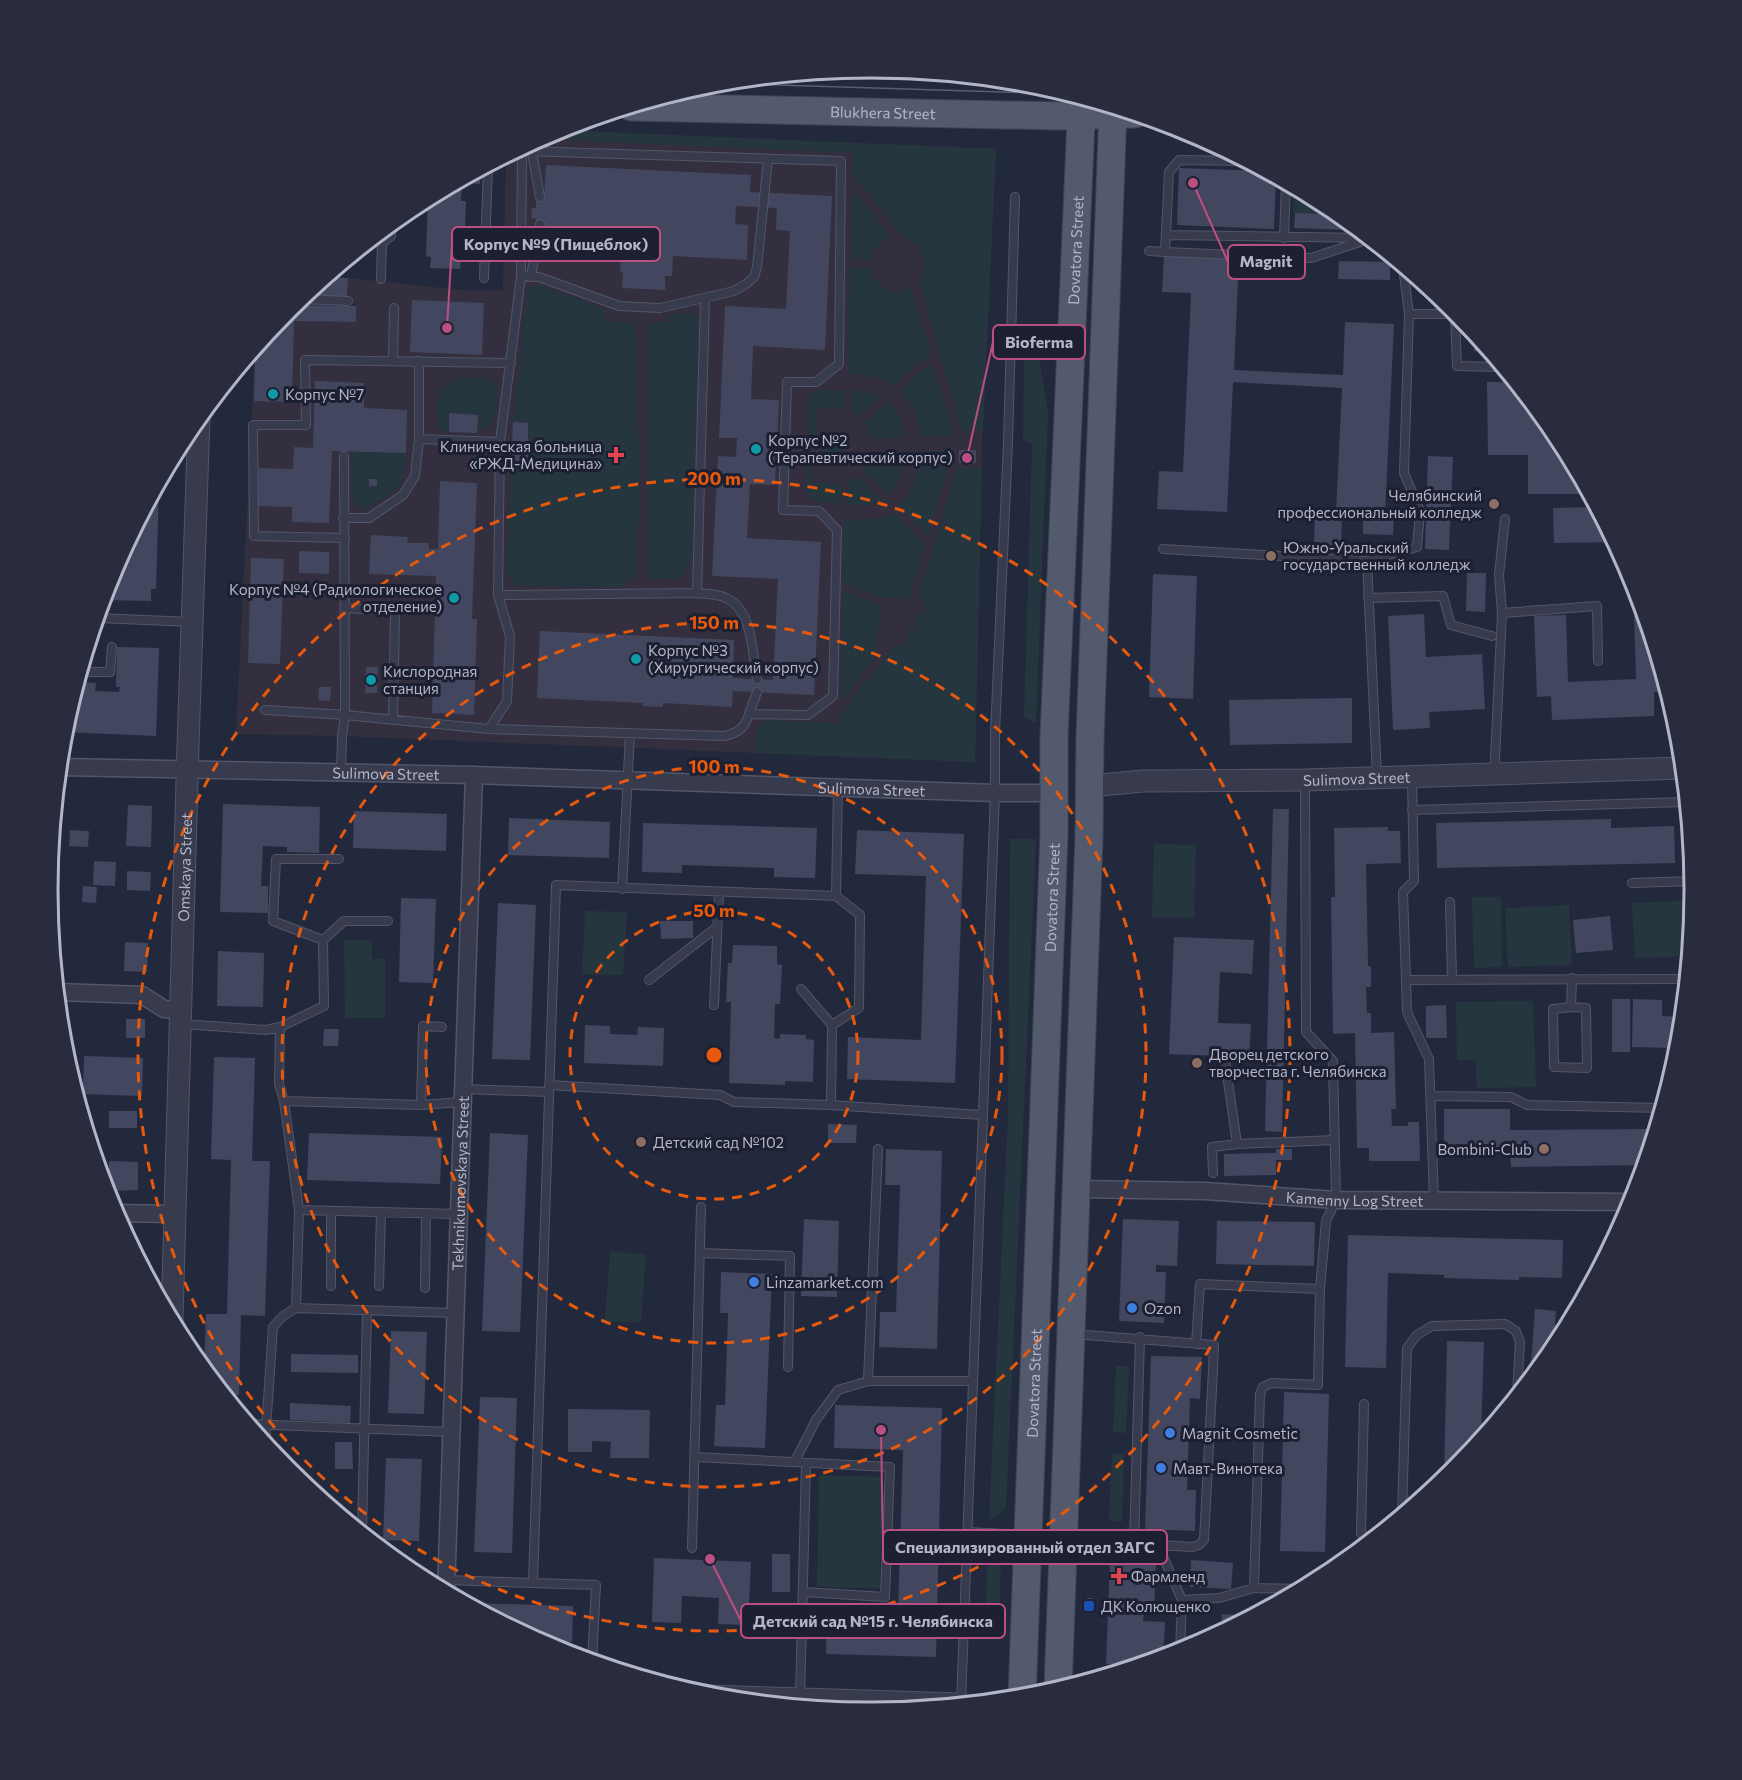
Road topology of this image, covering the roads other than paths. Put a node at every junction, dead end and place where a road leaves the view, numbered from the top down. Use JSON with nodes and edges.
{"nodes":[{"id":1,"x":655,"y":107,"type":"edge"},
{"id":2,"x":1082,"y":107,"type":"edge"},
{"id":3,"x":1120,"y":117,"type":"edge"},
{"id":4,"x":532,"y":152,"type":"joint"},
{"id":5,"x":522,"y":156,"type":"edge"},
{"id":6,"x":768,"y":159,"type":"junction"},
{"id":7,"x":1229,"y":161,"type":"edge"},
{"id":8,"x":488,"y":174,"type":"edge"},
{"id":9,"x":1286,"y":191,"type":"edge"},
{"id":10,"x":540,"y":197,"type":"dead end"},
{"id":11,"x":1015,"y":197,"type":"dead end"},
{"id":12,"x":540,"y":224,"type":"dead end"},
{"id":13,"x":391,"y":234,"type":"edge"},
{"id":14,"x":1166,"y":235,"type":"junction"},
{"id":15,"x":1284,"y":238,"type":"junction"},
{"id":16,"x":1357,"y":239,"type":"edge"},
{"id":17,"x":1361,"y":242,"type":"edge"},
{"id":18,"x":1149,"y":251,"type":"dead end"},
{"id":19,"x":1165,"y":252,"type":"junction"},
{"id":20,"x":521,"y":276,"type":"junction"},
{"id":21,"x":531,"y":277,"type":"junction"},
{"id":22,"x":1404,"y":277,"type":"edge"},
{"id":23,"x":484,"y":278,"type":"dead end"},
{"id":24,"x":381,"y":279,"type":"dead end"},
{"id":25,"x":705,"y":298,"type":"junction"},
{"id":26,"x":314,"y":299,"type":"edge"},
{"id":27,"x":348,"y":301,"type":"dead end"},
{"id":28,"x":394,"y":308,"type":"dead end"},
{"id":29,"x":1409,"y":314,"type":"junction"},
{"id":30,"x":1445,"y":314,"type":"edge"},
{"id":31,"x":1455,"y":325,"type":"edge"},
{"id":32,"x":393,"y":361,"type":"junction"},
{"id":33,"x":419,"y":361,"type":"junction"},
{"id":34,"x":511,"y":363,"type":"junction"},
{"id":35,"x":1493,"y":367,"type":"edge"},
{"id":36,"x":199,"y":434,"type":"edge"},
{"id":37,"x":419,"y":440,"type":"junction"},
{"id":38,"x":500,"y":442,"type":"junction"},
{"id":39,"x":344,"y":456,"type":"dead end"},
{"id":40,"x":344,"y":518,"type":"junction"},
{"id":41,"x":1505,"y":519,"type":"dead end"},
{"id":42,"x":345,"y":538,"type":"junction"},
{"id":43,"x":1163,"y":549,"type":"dead end"},
{"id":44,"x":1367,"y":561,"type":"junction"},
{"id":45,"x":697,"y":592,"type":"junction"},
{"id":46,"x":498,"y":595,"type":"junction"},
{"id":47,"x":1368,"y":598,"type":"junction"},
{"id":48,"x":345,"y":608,"type":"junction"},
{"id":49,"x":1502,"y":614,"type":"junction"},
{"id":50,"x":106,"y":618,"type":"edge"},
{"id":51,"x":193,"y":622,"type":"junction"},
{"id":52,"x":1492,"y":636,"type":"dead end"},
{"id":53,"x":112,"y":647,"type":"dead end"},
{"id":54,"x":1598,"y":661,"type":"dead end"},
{"id":55,"x":89,"y":672,"type":"edge"},
{"id":56,"x":757,"y":679,"type":"dead end"},
{"id":57,"x":757,"y":692,"type":"dead end"},
{"id":58,"x":265,"y":710,"type":"dead end"},
{"id":59,"x":749,"y":714,"type":"junction"},
{"id":60,"x":345,"y":715,"type":"junction"},
{"id":61,"x":393,"y":720,"type":"junction"},
{"id":62,"x":489,"y":729,"type":"junction"},
{"id":63,"x":630,"y":734,"type":"junction"},
{"id":64,"x":68,"y":767,"type":"edge"},
{"id":65,"x":1674,"y":768,"type":"edge"},
{"id":66,"x":187,"y":769,"type":"junction"},
{"id":67,"x":341,"y":772,"type":"junction"},
{"id":68,"x":1496,"y":773,"type":"junction"},
{"id":69,"x":474,"y":775,"type":"junction"},
{"id":70,"x":1412,"y":776,"type":"junction"},
{"id":71,"x":1377,"y":777,"type":"junction"},
{"id":72,"x":628,"y":779,"type":"junction"},
{"id":73,"x":1305,"y":780,"type":"junction"},
{"id":74,"x":1090,"y":786,"type":"junction"},
{"id":75,"x":838,"y":787,"type":"junction"},
{"id":76,"x":995,"y":793,"type":"junction"},
{"id":77,"x":1054,"y":793,"type":"junction"},
{"id":78,"x":1679,"y":802,"type":"edge"},
{"id":79,"x":1412,"y":810,"type":"junction"},
{"id":80,"x":339,"y":859,"type":"dead end"},
{"id":81,"x":1684,"y":881,"type":"edge"},
{"id":82,"x":1632,"y":883,"type":"dead end"},
{"id":83,"x":622,"y":889,"type":"junction"},
{"id":84,"x":719,"y":892,"type":"junction"},
{"id":85,"x":836,"y":896,"type":"junction"},
{"id":86,"x":1450,"y":902,"type":"dead end"},
{"id":87,"x":387,"y":921,"type":"dead end"},
{"id":88,"x":717,"y":927,"type":"junction"},
{"id":89,"x":323,"y":940,"type":"junction"},
{"id":90,"x":1572,"y":978,"type":"junction"},
{"id":91,"x":1452,"y":979,"type":"junction"},
{"id":92,"x":1679,"y":979,"type":"edge"},
{"id":93,"x":649,"y":980,"type":"dead end"},
{"id":94,"x":1406,"y":980,"type":"junction"},
{"id":95,"x":801,"y":989,"type":"dead end"},
{"id":96,"x":65,"y":992,"type":"edge"},
{"id":97,"x":714,"y":1005,"type":"dead end"},
{"id":98,"x":1572,"y":1007,"type":"junction"},
{"id":99,"x":181,"y":1017,"type":"junction"},
{"id":100,"x":832,"y":1025,"type":"junction"},
{"id":101,"x":280,"y":1027,"type":"junction"},
{"id":102,"x":442,"y":1027,"type":"dead end"},
{"id":103,"x":1225,"y":1060,"type":"dead end"},
{"id":104,"x":549,"y":1089,"type":"junction"},
{"id":105,"x":462,"y":1096,"type":"junction"},
{"id":106,"x":1432,"y":1096,"type":"junction"},
{"id":107,"x":284,"y":1101,"type":"junction"},
{"id":108,"x":421,"y":1105,"type":"junction"},
{"id":109,"x":831,"y":1105,"type":"junction"},
{"id":110,"x":1654,"y":1108,"type":"edge"},
{"id":111,"x":982,"y":1114,"type":"junction"},
{"id":112,"x":1335,"y":1140,"type":"junction"},
{"id":113,"x":1237,"y":1144,"type":"junction"},
{"id":114,"x":878,"y":1149,"type":"dead end"},
{"id":115,"x":1213,"y":1173,"type":"dead end"},
{"id":116,"x":1077,"y":1189,"type":"junction"},
{"id":117,"x":1336,"y":1200,"type":"junction"},
{"id":118,"x":1434,"y":1200,"type":"junction"},
{"id":119,"x":1622,"y":1202,"type":"edge"},
{"id":120,"x":701,"y":1207,"type":"dead end"},
{"id":121,"x":299,"y":1210,"type":"junction"},
{"id":122,"x":331,"y":1211,"type":"junction"},
{"id":123,"x":381,"y":1212,"type":"junction"},
{"id":124,"x":126,"y":1213,"type":"edge"},
{"id":125,"x":426,"y":1213,"type":"junction"},
{"id":126,"x":176,"y":1214,"type":"junction"},
{"id":127,"x":458,"y":1214,"type":"junction"},
{"id":128,"x":700,"y":1253,"type":"junction"},
{"id":129,"x":331,"y":1286,"type":"dead end"},
{"id":130,"x":379,"y":1286,"type":"dead end"},
{"id":131,"x":425,"y":1288,"type":"dead end"},
{"id":132,"x":1320,"y":1289,"type":"junction"},
{"id":133,"x":173,"y":1305,"type":"edge"},
{"id":134,"x":296,"y":1308,"type":"junction"},
{"id":135,"x":367,"y":1310,"type":"junction"},
{"id":136,"x":454,"y":1313,"type":"junction"},
{"id":137,"x":1071,"y":1333,"type":"junction"},
{"id":138,"x":1140,"y":1337,"type":"junction"},
{"id":139,"x":1196,"y":1344,"type":"junction"},
{"id":140,"x":788,"y":1367,"type":"dead end"},
{"id":141,"x":868,"y":1381,"type":"junction"},
{"id":142,"x":973,"y":1381,"type":"junction"},
{"id":143,"x":1518,"y":1383,"type":"edge"},
{"id":144,"x":1364,"y":1404,"type":"dead end"},
{"id":145,"x":259,"y":1425,"type":"edge"},
{"id":146,"x":266,"y":1425,"type":"junction"},
{"id":147,"x":365,"y":1430,"type":"junction"},
{"id":148,"x":266,"y":1432,"type":"edge"},
{"id":149,"x":451,"y":1432,"type":"junction"},
{"id":150,"x":695,"y":1457,"type":"junction"},
{"id":151,"x":795,"y":1461,"type":"junction"},
{"id":152,"x":806,"y":1464,"type":"junction"},
{"id":153,"x":1402,"y":1505,"type":"edge"},
{"id":154,"x":362,"y":1524,"type":"edge"},
{"id":155,"x":968,"y":1532,"type":"junction"},
{"id":156,"x":1028,"y":1535,"type":"junction"},
{"id":157,"x":1364,"y":1537,"type":"edge"},
{"id":158,"x":1063,"y":1539,"type":"junction"},
{"id":159,"x":1134,"y":1544,"type":"junction"},
{"id":160,"x":1158,"y":1545,"type":"junction"},
{"id":161,"x":692,"y":1548,"type":"dead end"},
{"id":162,"x":446,"y":1582,"type":"edge"},
{"id":163,"x":533,"y":1583,"type":"junction"},
{"id":164,"x":452,"y":1586,"type":"edge"},
{"id":165,"x":1254,"y":1588,"type":"junction"},
{"id":166,"x":1286,"y":1589,"type":"edge"},
{"id":167,"x":802,"y":1592,"type":"junction"},
{"id":168,"x":1182,"y":1600,"type":"junction"},
{"id":169,"x":1180,"y":1642,"type":"edge"},
{"id":170,"x":592,"y":1653,"type":"edge"},
{"id":171,"x":1058,"y":1680,"type":"edge"},
{"id":172,"x":1022,"y":1688,"type":"edge"},
{"id":173,"x":782,"y":1698,"type":"edge"},
{"id":174,"x":800,"y":1698,"type":"junction"},
{"id":175,"x":960,"y":1698,"type":"edge"},
{"id":176,"x":895,"y":1702,"type":"edge"}],
"edges":[{"from":1,"to":2,"type":"main road","name":"Blukhera Street"},
{"from":2,"to":77,"type":"main road","name":"Dovatora Street"},
{"from":3,"to":74,"type":"main road"},
{"from":4,"to":6,"type":"lane"},
{"from":4,"to":10,"type":"lane"},
{"from":5,"to":20,"type":"lane"},
{"from":6,"to":25,"type":"lane"},
{"from":6,"to":59,"type":"lane"},
{"from":7,"to":14,"type":"lane"},
{"from":8,"to":23,"type":"lane"},
{"from":9,"to":15,"type":"lane"},
{"from":11,"to":76,"type":"lane"},
{"from":12,"to":21,"type":"lane"},
{"from":13,"to":24,"type":"lane"},
{"from":14,"to":15,"type":"lane"},
{"from":14,"to":19,"type":"lane"},
{"from":15,"to":16,"type":"lane"},
{"from":17,"to":19,"type":"lane"},
{"from":18,"to":19,"type":"lane"},
{"from":20,"to":21,"type":"lane"},
{"from":20,"to":34,"type":"lane"},
{"from":21,"to":25,"type":"lane"},
{"from":22,"to":29,"type":"lane"},
{"from":25,"to":45,"type":"lane"},
{"from":26,"to":27,"type":"lane"},
{"from":28,"to":32,"type":"lane"},
{"from":29,"to":30,"type":"lane"},
{"from":29,"to":44,"type":"lane"},
{"from":31,"to":35,"type":"lane"},
{"from":32,"to":33,"type":"lane"},
{"from":32,"to":42,"type":"lane"},
{"from":33,"to":34,"type":"lane"},
{"from":33,"to":37,"type":"lane"},
{"from":34,"to":38,"type":"lane"},
{"from":36,"to":51,"type":"street","name":"Omskaya Street"},
{"from":37,"to":38,"type":"lane"},
{"from":37,"to":40,"type":"lane"},
{"from":38,"to":46,"type":"lane"},
{"from":39,"to":40,"type":"lane"},
{"from":40,"to":42,"type":"lane"},
{"from":41,"to":49,"type":"lane"},
{"from":42,"to":48,"type":"lane"},
{"from":43,"to":44,"type":"lane"},
{"from":44,"to":47,"type":"lane"},
{"from":45,"to":46,"type":"lane"},
{"from":45,"to":56,"type":"lane"},
{"from":46,"to":62,"type":"lane"},
{"from":47,"to":52,"type":"lane"},
{"from":47,"to":71,"type":"lane"},
{"from":48,"to":60,"type":"lane"},
{"from":48,"to":61,"type":"lane"},
{"from":49,"to":54,"type":"lane"},
{"from":49,"to":68,"type":"lane"},
{"from":50,"to":51,"type":"lane"},
{"from":51,"to":66,"type":"street","name":"Omskaya Street"},
{"from":53,"to":55,"type":"lane"},
{"from":57,"to":59,"type":"lane"},
{"from":58,"to":60,"type":"lane"},
{"from":59,"to":63,"type":"lane"},
{"from":60,"to":61,"type":"lane"},
{"from":60,"to":67,"type":"lane"},
{"from":61,"to":62,"type":"lane"},
{"from":62,"to":63,"type":"lane"},
{"from":63,"to":72,"type":"lane"},
{"from":64,"to":66,"type":"street","name":"Sulimova Street"},
{"from":65,"to":68,"type":"street","name":"Sulimova Street"},
{"from":66,"to":67,"type":"street","name":"Sulimova Street"},
{"from":66,"to":99,"type":"street","name":"Omskaya Street"},
{"from":67,"to":69,"type":"street","name":"Sulimova Street"},
{"from":68,"to":70,"type":"street","name":"Sulimova Street"},
{"from":69,"to":72,"type":"street","name":"Sulimova Street"},
{"from":69,"to":105,"type":"street","name":"Tekhnikumovskaya Street"},
{"from":70,"to":71,"type":"street","name":"Sulimova Street"},
{"from":70,"to":79,"type":"lane"},
{"from":71,"to":73,"type":"street","name":"Sulimova Street"},
{"from":72,"to":75,"type":"street","name":"Sulimova Street"},
{"from":72,"to":83,"type":"lane"},
{"from":73,"to":74,"type":"street","name":"Sulimova Street"},
{"from":73,"to":112,"type":"lane"},
{"from":74,"to":77,"type":"main road","name":"Sulimova Street"},
{"from":74,"to":116,"type":"main road"},
{"from":75,"to":76,"type":"street","name":"Sulimova Street"},
{"from":75,"to":85,"type":"lane"},
{"from":76,"to":77,"type":"street","name":"Sulimova Street"},
{"from":76,"to":111,"type":"lane"},
{"from":77,"to":156,"type":"main road","name":"Dovatora Street"},
{"from":78,"to":79,"type":"lane"},
{"from":79,"to":94,"type":"lane"},
{"from":80,"to":89,"type":"lane"},
{"from":81,"to":82,"type":"lane"},
{"from":83,"to":84,"type":"lane"},
{"from":83,"to":104,"type":"lane"},
{"from":84,"to":85,"type":"lane"},
{"from":84,"to":88,"type":"lane"},
{"from":85,"to":100,"type":"lane"},
{"from":86,"to":91,"type":"lane"},
{"from":87,"to":89,"type":"lane"},
{"from":88,"to":93,"type":"lane"},
{"from":88,"to":97,"type":"lane"},
{"from":89,"to":101,"type":"lane"},
{"from":90,"to":91,"type":"lane"},
{"from":90,"to":92,"type":"lane"},
{"from":90,"to":98,"type":"lane"},
{"from":91,"to":94,"type":"lane"},
{"from":94,"to":106,"type":"lane"},
{"from":95,"to":100,"type":"lane"},
{"from":96,"to":99,"type":"street"},
{"from":98,"to":98,"type":"lane"},
{"from":99,"to":101,"type":"lane"},
{"from":99,"to":126,"type":"street","name":"Omskaya Street"},
{"from":100,"to":109,"type":"lane"},
{"from":101,"to":107,"type":"lane"},
{"from":102,"to":108,"type":"lane"},
{"from":103,"to":113,"type":"lane"},
{"from":104,"to":105,"type":"lane"},
{"from":104,"to":109,"type":"lane"},
{"from":104,"to":163,"type":"lane"},
{"from":105,"to":108,"type":"lane"},
{"from":105,"to":127,"type":"street","name":"Tekhnikumovskaya Street"},
{"from":106,"to":110,"type":"lane"},
{"from":106,"to":118,"type":"lane"},
{"from":107,"to":108,"type":"lane"},
{"from":107,"to":121,"type":"lane"},
{"from":109,"to":111,"type":"lane"},
{"from":111,"to":142,"type":"lane"},
{"from":112,"to":113,"type":"lane"},
{"from":112,"to":117,"type":"lane"},
{"from":113,"to":115,"type":"lane"},
{"from":114,"to":141,"type":"lane"},
{"from":116,"to":117,"type":"street","name":"Kamenny Log Street"},
{"from":116,"to":137,"type":"main road"},
{"from":117,"to":118,"type":"street","name":"Kamenny Log Street"},
{"from":117,"to":132,"type":"lane"},
{"from":118,"to":119,"type":"street","name":"Kamenny Log Street"},
{"from":120,"to":128,"type":"lane"},
{"from":121,"to":122,"type":"lane"},
{"from":121,"to":134,"type":"lane"},
{"from":122,"to":123,"type":"lane"},
{"from":122,"to":129,"type":"lane"},
{"from":123,"to":125,"type":"lane"},
{"from":123,"to":130,"type":"lane"},
{"from":124,"to":126,"type":"street"},
{"from":125,"to":127,"type":"lane"},
{"from":125,"to":131,"type":"lane"},
{"from":126,"to":133,"type":"street","name":"Omskaya Street"},
{"from":127,"to":136,"type":"street","name":"Tekhnikumovskaya Street"},
{"from":128,"to":140,"type":"lane"},
{"from":128,"to":150,"type":"lane"},
{"from":132,"to":139,"type":"lane"},
{"from":132,"to":165,"type":"lane"},
{"from":134,"to":135,"type":"lane"},
{"from":134,"to":146,"type":"lane"},
{"from":135,"to":136,"type":"lane"},
{"from":135,"to":147,"type":"lane"},
{"from":136,"to":149,"type":"street","name":"Tekhnikumovskaya Street"},
{"from":137,"to":138,"type":"lane"},
{"from":137,"to":158,"type":"main road"},
{"from":138,"to":139,"type":"lane"},
{"from":138,"to":159,"type":"lane"},
{"from":139,"to":160,"type":"lane"},
{"from":141,"to":142,"type":"lane"},
{"from":141,"to":151,"type":"lane"},
{"from":142,"to":155,"type":"lane"},
{"from":143,"to":153,"type":"lane"},
{"from":144,"to":157,"type":"lane"},
{"from":145,"to":146,"type":"lane"},
{"from":146,"to":147,"type":"lane"},
{"from":146,"to":148,"type":"lane"},
{"from":147,"to":149,"type":"lane"},
{"from":147,"to":154,"type":"lane"},
{"from":149,"to":162,"type":"street","name":"Tekhnikumovskaya Street"},
{"from":150,"to":151,"type":"lane"},
{"from":150,"to":161,"type":"lane"},
{"from":151,"to":152,"type":"lane"},
{"from":152,"to":167,"type":"lane"},
{"from":152,"to":167,"type":"lane"},
{"from":155,"to":156,"type":"lane"},
{"from":155,"to":175,"type":"lane"},
{"from":156,"to":172,"type":"main road","name":"Dovatora Street"},
{"from":158,"to":159,"type":"lane"},
{"from":158,"to":171,"type":"main road"},
{"from":159,"to":160,"type":"lane"},
{"from":160,"to":168,"type":"lane"},
{"from":163,"to":164,"type":"lane"},
{"from":163,"to":170,"type":"lane"},
{"from":165,"to":166,"type":"lane"},
{"from":165,"to":168,"type":"lane"},
{"from":167,"to":174,"type":"lane"},
{"from":168,"to":169,"type":"lane"},
{"from":173,"to":174,"type":"street"},
{"from":174,"to":176,"type":"street"}]}
